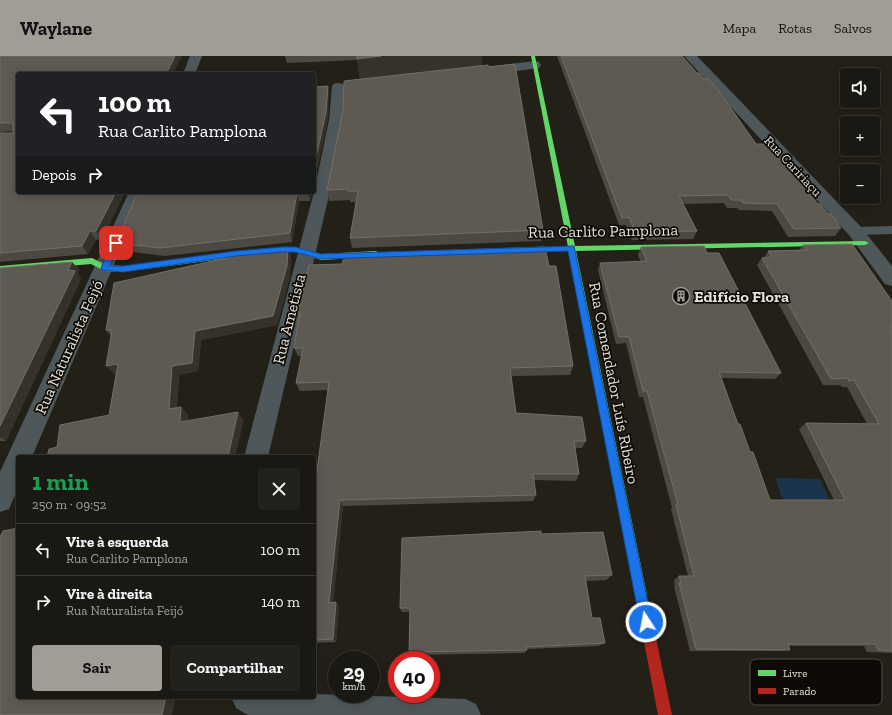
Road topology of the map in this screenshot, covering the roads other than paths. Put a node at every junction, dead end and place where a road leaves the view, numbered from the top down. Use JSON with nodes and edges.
{"nodes":[{"id":1,"x":196,"y":56,"type":"edge"},
{"id":2,"x":690,"y":56,"type":"edge"},
{"id":3,"x":534,"y":60,"type":"edge"},
{"id":4,"x":190,"y":72,"type":"edge"},
{"id":5,"x":472,"y":72,"type":"edge"},
{"id":6,"x":340,"y":87,"type":"dead end"},
{"id":7,"x":136,"y":194,"type":"edge"},
{"id":8,"x":892,"y":230,"type":"edge"},
{"id":9,"x":855,"y":231,"type":"junction"},
{"id":10,"x":865,"y":243,"type":"junction"},
{"id":11,"x":571,"y":248,"type":"junction"},
{"id":12,"x":508,"y":250,"type":"edge"},
{"id":13,"x":305,"y":251,"type":"junction"},
{"id":14,"x":388,"y":254,"type":"edge"},
{"id":15,"x":105,"y":268,"type":"junction"},
{"id":16,"x":0,"y":269,"type":"edge"},
{"id":17,"x":892,"y":279,"type":"edge"},
{"id":18,"x":21,"y":455,"type":"edge"},
{"id":19,"x":256,"y":455,"type":"edge"},
{"id":20,"x":16,"y":464,"type":"edge"},
{"id":21,"x":0,"y":500,"type":"edge"},
{"id":22,"x":249,"y":699,"type":"edge"},
{"id":23,"x":465,"y":715,"type":"edge"},
{"id":24,"x":665,"y":715,"type":"edge"}],
"edges":[{"from":1,"to":4,"type":"street"},
{"from":2,"to":9,"type":"street","name":"Rua Caririaçu"},
{"from":3,"to":5,"type":"street"},
{"from":3,"to":11,"type":"street","name":"Rua Comendador Luís Ribeiro"},
{"from":6,"to":13,"type":"street","name":"Rua Ametista"},
{"from":7,"to":15,"type":"street","name":"Rua Naturalista Feijó"},
{"from":8,"to":9,"type":"lane"},
{"from":9,"to":10,"type":"street","name":"Rua Caririaçu"},
{"from":10,"to":11,"type":"street","name":"Rua Carlito Pamplona"},
{"from":10,"to":17,"type":"street","name":"Rua Caririaçu"},
{"from":11,"to":12,"type":"street","name":"Rua Carlito Pamplona"},
{"from":11,"to":24,"type":"street","name":"Rua Comendador Luís Ribeiro"},
{"from":13,"to":14,"type":"street"},
{"from":13,"to":15,"type":"street"},
{"from":13,"to":19,"type":"street","name":"Rua Ametista"},
{"from":15,"to":16,"type":"street"},
{"from":15,"to":18,"type":"street","name":"Rua Naturalista Feijó"},
{"from":20,"to":21,"type":"street"},
{"from":22,"to":23,"type":"street"}]}
